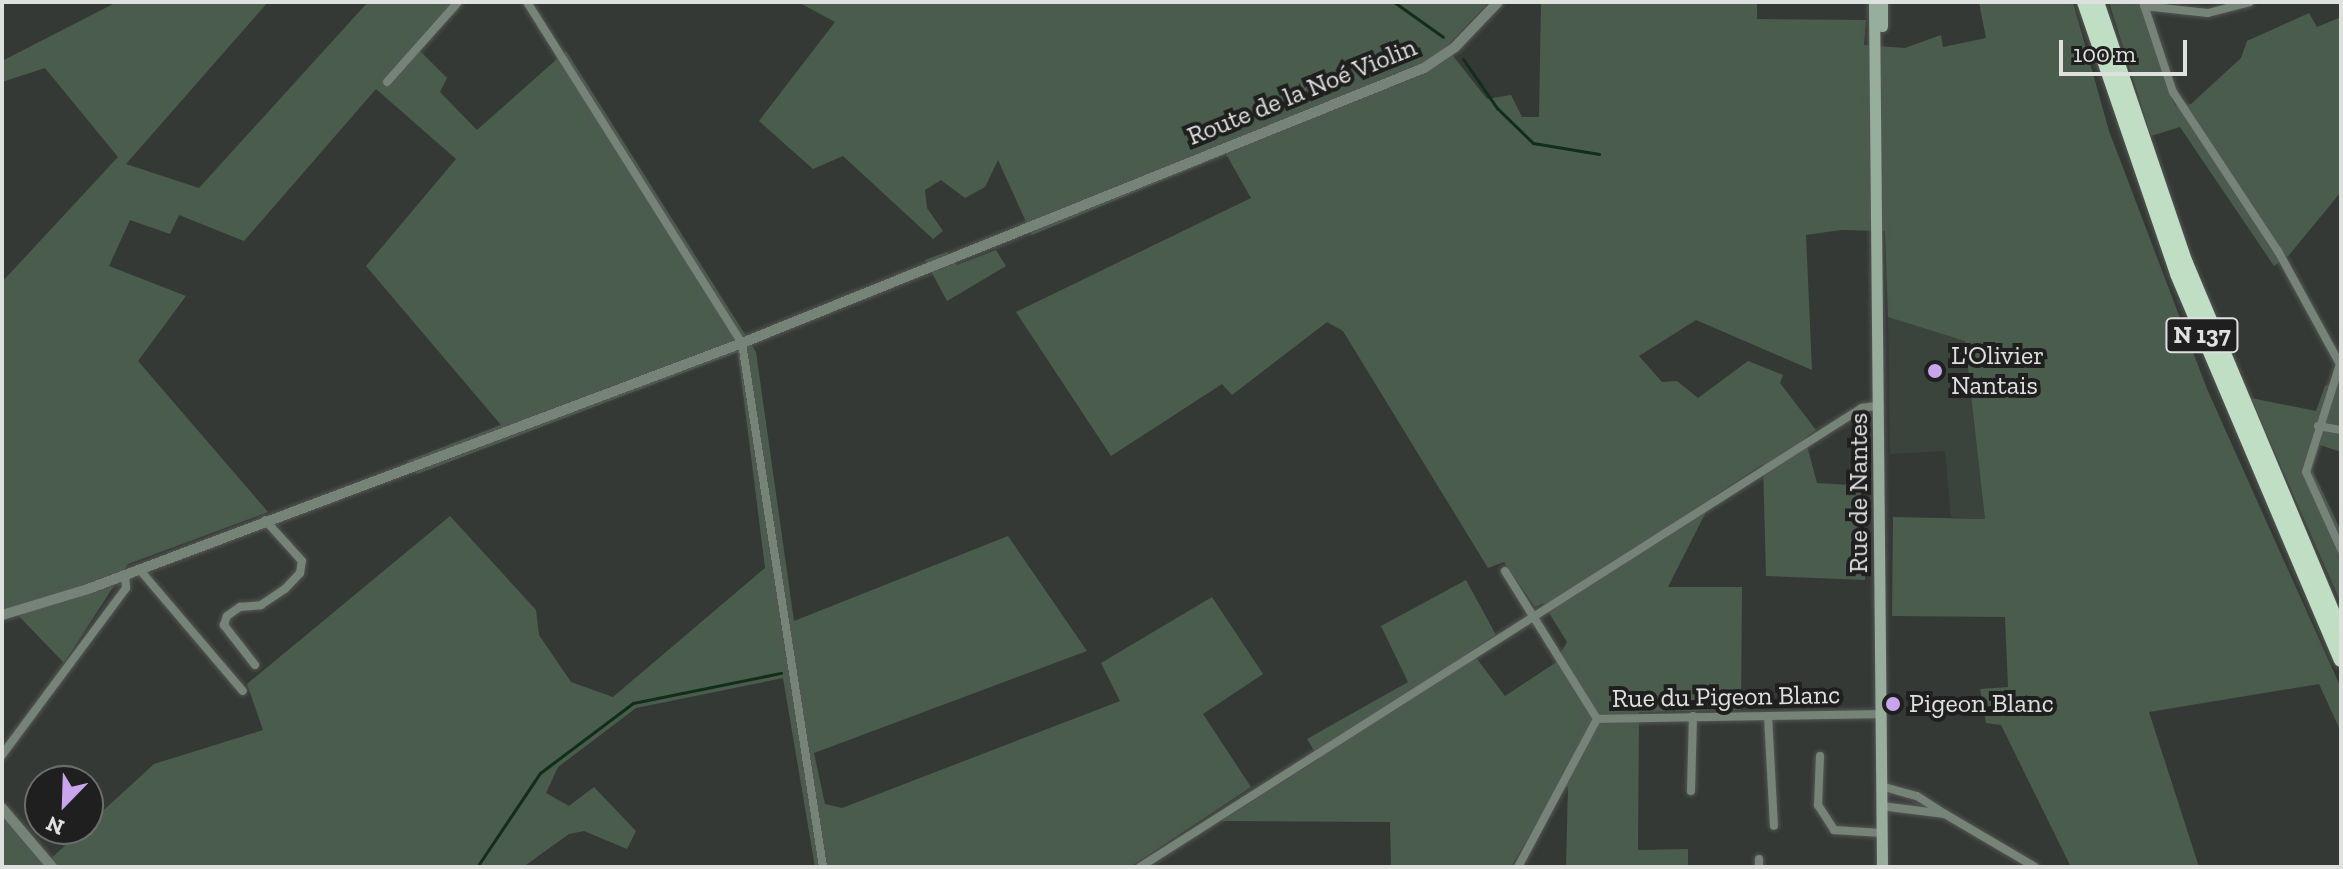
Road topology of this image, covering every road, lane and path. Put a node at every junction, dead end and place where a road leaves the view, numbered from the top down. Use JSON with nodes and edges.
{"nodes":[{"id":1,"x":458,"y":2,"type":"edge"},
{"id":2,"x":527,"y":2,"type":"edge"},
{"id":3,"x":1498,"y":2,"type":"edge"},
{"id":4,"x":1874,"y":2,"type":"edge"},
{"id":5,"x":1882,"y":2,"type":"edge"},
{"id":6,"x":2084,"y":2,"type":"edge"},
{"id":7,"x":2097,"y":2,"type":"edge"},
{"id":8,"x":2250,"y":2,"type":"edge"},
{"id":9,"x":2144,"y":4,"type":"edge"},
{"id":10,"x":387,"y":82,"type":"dead end"},
{"id":11,"x":1878,"y":119,"type":"junction"},
{"id":12,"x":742,"y":343,"type":"junction"},
{"id":13,"x":2340,"y":365,"type":"edge"},
{"id":14,"x":1880,"y":405,"type":"junction"},
{"id":15,"x":2318,"y":426,"type":"junction"},
{"id":16,"x":2341,"y":430,"type":"edge"},
{"id":17,"x":265,"y":520,"type":"junction"},
{"id":18,"x":2341,"y":549,"type":"edge"},
{"id":19,"x":139,"y":569,"type":"junction"},
{"id":20,"x":1505,"y":571,"type":"dead end"},
{"id":21,"x":125,"y":574,"type":"junction"},
{"id":22,"x":2,"y":615,"type":"edge"},
{"id":23,"x":1533,"y":616,"type":"junction"},
{"id":24,"x":2341,"y":631,"type":"edge"},
{"id":25,"x":2341,"y":660,"type":"edge"},
{"id":26,"x":255,"y":665,"type":"dead end"},
{"id":27,"x":243,"y":691,"type":"dead end"},
{"id":28,"x":1881,"y":714,"type":"junction"},
{"id":29,"x":1693,"y":716,"type":"junction"},
{"id":30,"x":1768,"y":716,"type":"junction"},
{"id":31,"x":1597,"y":719,"type":"junction"},
{"id":32,"x":2,"y":755,"type":"edge"},
{"id":33,"x":1820,"y":756,"type":"dead end"},
{"id":34,"x":1881,"y":786,"type":"junction"},
{"id":35,"x":1691,"y":791,"type":"dead end"},
{"id":36,"x":1881,"y":806,"type":"junction"},
{"id":37,"x":2,"y":808,"type":"edge"},
{"id":38,"x":1945,"y":814,"type":"junction"},
{"id":39,"x":1774,"y":826,"type":"dead end"},
{"id":40,"x":1881,"y":833,"type":"junction"},
{"id":41,"x":52,"y":867,"type":"edge"},
{"id":42,"x":823,"y":867,"type":"edge"},
{"id":43,"x":1140,"y":867,"type":"edge"},
{"id":44,"x":1518,"y":867,"type":"edge"},
{"id":45,"x":1882,"y":867,"type":"edge"},
{"id":46,"x":2035,"y":867,"type":"edge"}],
"edges":[{"from":1,"to":10,"type":"street"},
{"from":2,"to":12,"type":"street"},
{"from":3,"to":12,"type":"street","name":"Route de la Noé Violin"},
{"from":4,"to":11,"type":"main road","name":"Rue de Nantes"},
{"from":5,"to":11,"type":"main road","name":"Rue de Nantes"},
{"from":6,"to":25,"type":"highway","number":"N 137"},
{"from":7,"to":24,"type":"highway","number":"N 137"},
{"from":8,"to":9,"type":"street"},
{"from":9,"to":13,"type":"street"},
{"from":11,"to":14,"type":"main road","name":"Rue de Nantes"},
{"from":12,"to":17,"type":"street","name":"Route de la Noé Violin"},
{"from":12,"to":42,"type":"street"},
{"from":13,"to":15,"type":"street"},
{"from":14,"to":23,"type":"street"},
{"from":14,"to":28,"type":"main road","name":"Rue de Nantes"},
{"from":15,"to":16,"type":"street"},
{"from":15,"to":18,"type":"street"},
{"from":17,"to":19,"type":"street","name":"Route de la Noé Violin"},
{"from":17,"to":26,"type":"street"},
{"from":19,"to":21,"type":"street","name":"Route de la Noé Violin"},
{"from":19,"to":27,"type":"street"},
{"from":20,"to":23,"type":"street","name":"Rue du Pigeon Blanc"},
{"from":21,"to":22,"type":"street","name":"Route de la Noé Violin"},
{"from":21,"to":32,"type":"street"},
{"from":23,"to":31,"type":"street","name":"Rue du Pigeon Blanc"},
{"from":23,"to":43,"type":"street"},
{"from":28,"to":30,"type":"street","name":"Rue du Pigeon Blanc"},
{"from":28,"to":34,"type":"main road","name":"Rue de Nantes"},
{"from":29,"to":30,"type":"street","name":"Rue du Pigeon Blanc"},
{"from":29,"to":31,"type":"street","name":"Rue du Pigeon Blanc"},
{"from":29,"to":35,"type":"street"},
{"from":30,"to":39,"type":"street"},
{"from":31,"to":44,"type":"street"},
{"from":33,"to":40,"type":"street"},
{"from":34,"to":36,"type":"main road","name":"Rue de Nantes"},
{"from":34,"to":38,"type":"street"},
{"from":36,"to":38,"type":"street"},
{"from":36,"to":40,"type":"main road","name":"Rue de Nantes"},
{"from":37,"to":41,"type":"street"},
{"from":38,"to":46,"type":"street"},
{"from":40,"to":45,"type":"main road","name":"Rue de Nantes"}]}
